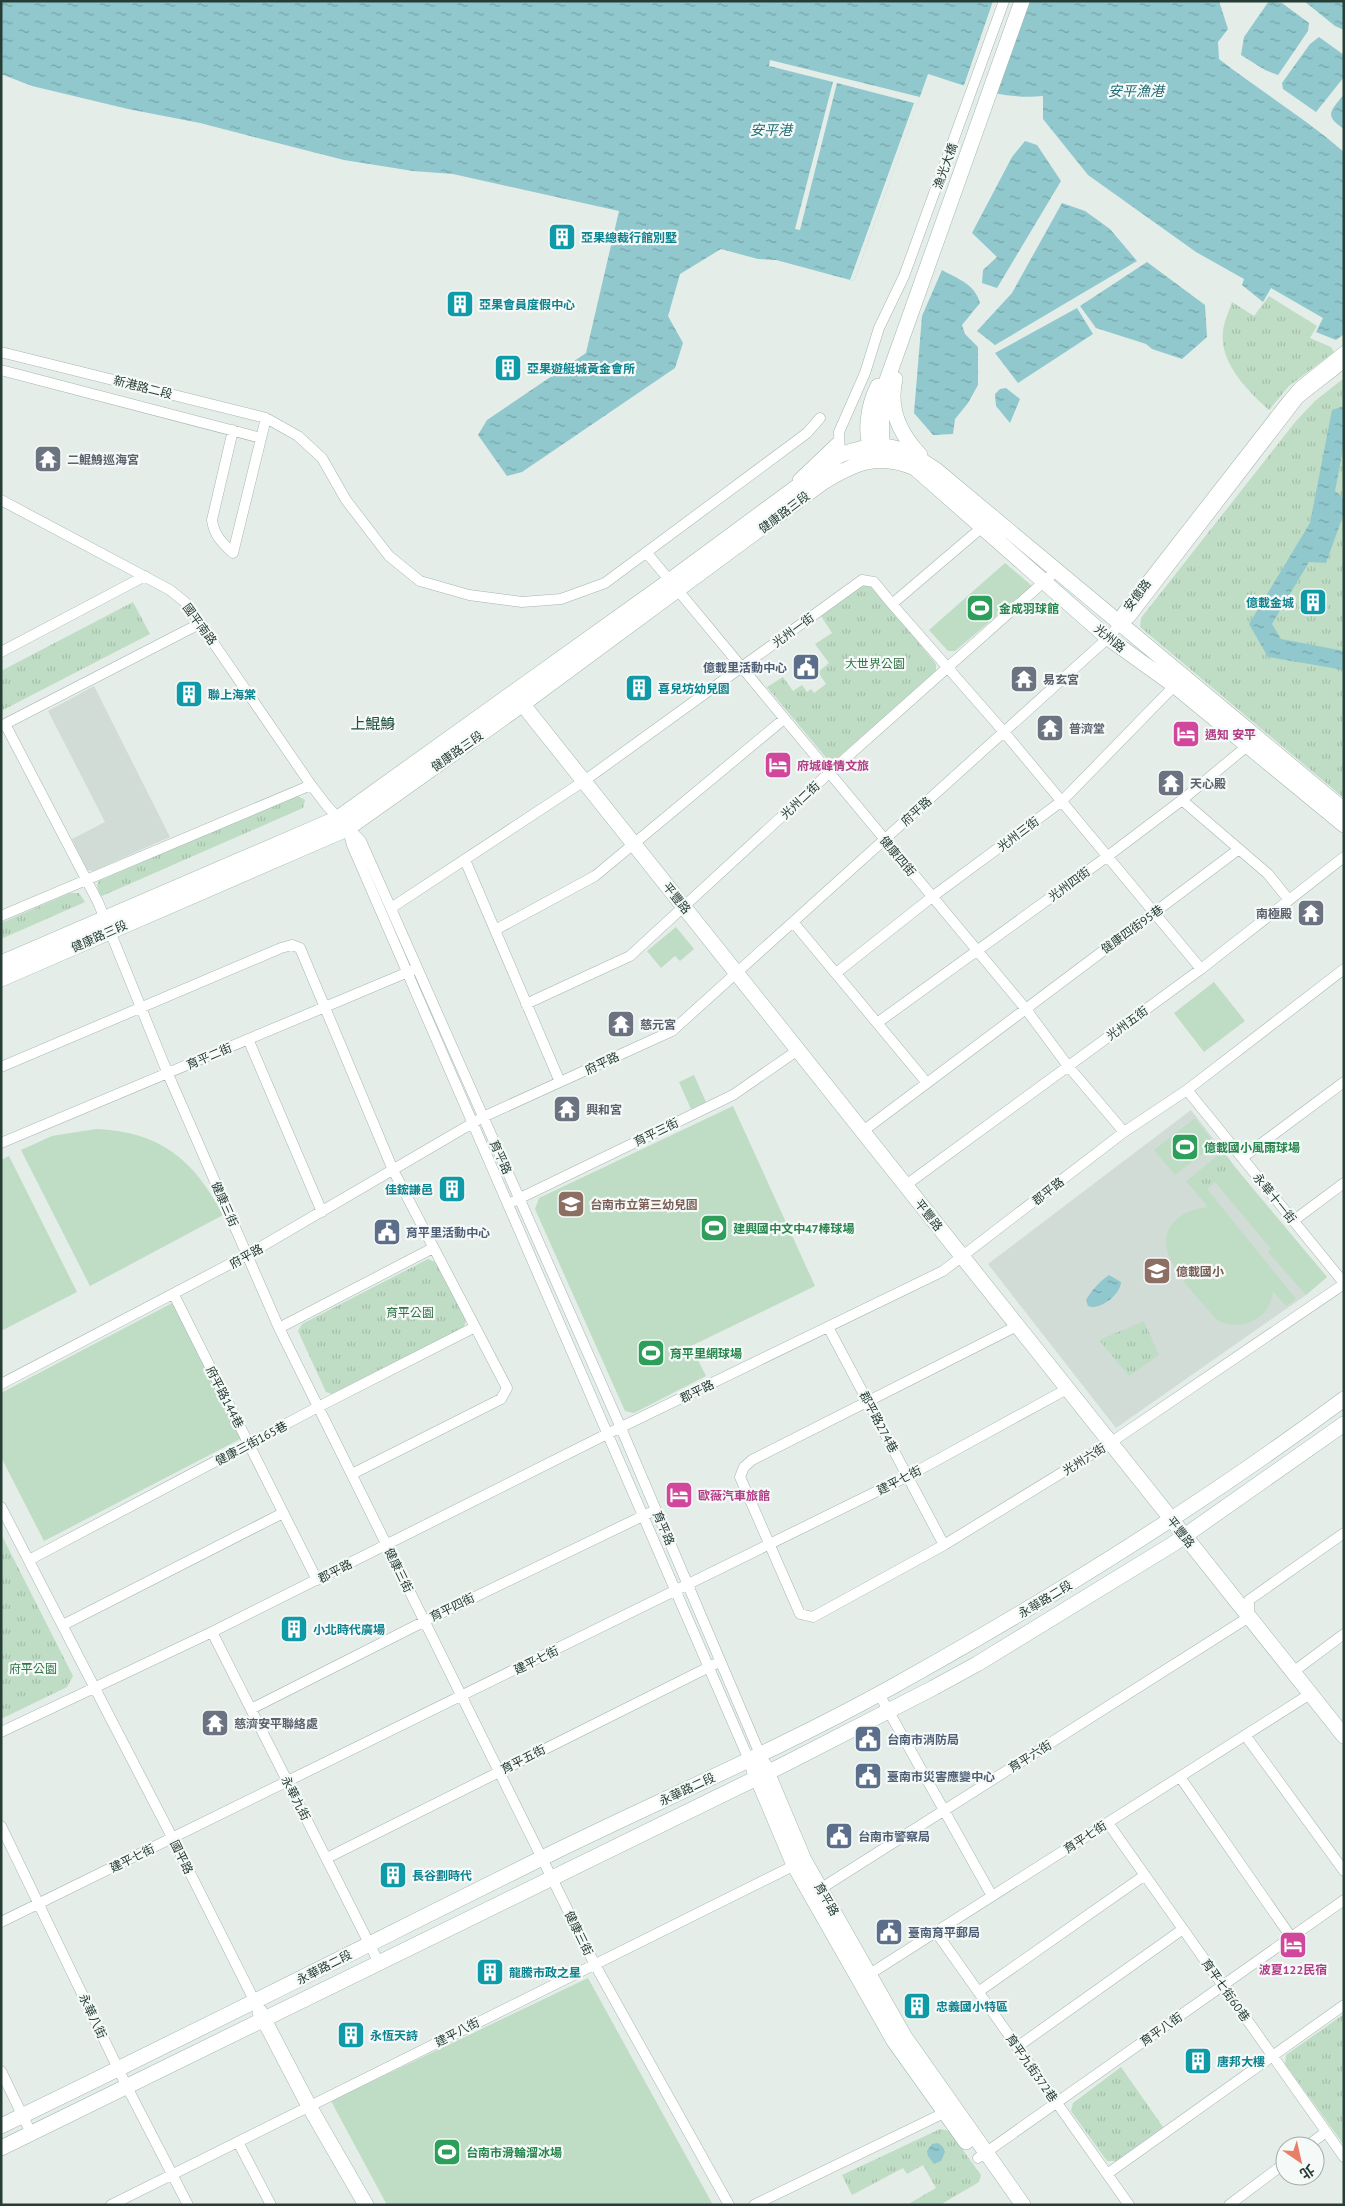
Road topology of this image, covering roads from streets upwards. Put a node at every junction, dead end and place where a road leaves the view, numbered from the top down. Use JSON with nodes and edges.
{"nodes":[{"id":1,"x":1004,"y":1,"type":"edge"},
{"id":2,"x":1022,"y":1,"type":"edge"},
{"id":3,"x":903,"y":333,"type":"junction"},
{"id":4,"x":1344,"y":351,"type":"edge"},
{"id":5,"x":1,"y":352,"type":"edge"},
{"id":6,"x":1344,"y":363,"type":"edge"},
{"id":7,"x":1,"y":370,"type":"edge"},
{"id":8,"x":266,"y":418,"type":"junction"},
{"id":9,"x":820,"y":418,"type":"dead end"},
{"id":10,"x":233,"y":430,"type":"junction"},
{"id":11,"x":261,"y":438,"type":"junction"},
{"id":12,"x":840,"y":448,"type":"junction"},
{"id":13,"x":876,"y":451,"type":"junction"},
{"id":14,"x":936,"y":470,"type":"junction"},
{"id":15,"x":1,"y":500,"type":"edge"},
{"id":16,"x":987,"y":522,"type":"junction"},
{"id":17,"x":646,"y":552,"type":"junction"},
{"id":18,"x":1056,"y":571,"type":"junction"},
{"id":19,"x":145,"y":576,"type":"junction"},
{"id":20,"x":1044,"y":583,"type":"junction"},
{"id":21,"x":673,"y":586,"type":"junction"},
{"id":22,"x":892,"y":604,"type":"junction"},
{"id":23,"x":201,"y":623,"type":"junction"},
{"id":24,"x":1120,"y":624,"type":"junction"},
{"id":25,"x":1108,"y":638,"type":"junction"},
{"id":26,"x":1,"y":652,"type":"edge"},
{"id":27,"x":948,"y":666,"type":"junction"},
{"id":28,"x":741,"y":668,"type":"junction"},
{"id":29,"x":1179,"y":681,"type":"junction"},
{"id":30,"x":518,"y":699,"type":"junction"},
{"id":31,"x":784,"y":719,"type":"junction"},
{"id":32,"x":3,"y":725,"type":"edge"},
{"id":33,"x":1004,"y":732,"type":"junction"},
{"id":34,"x":1252,"y":742,"type":"junction"},
{"id":35,"x":829,"y":773,"type":"junction"},
{"id":36,"x":584,"y":781,"type":"junction"},
{"id":37,"x":311,"y":785,"type":"junction"},
{"id":38,"x":1182,"y":800,"type":"junction"},
{"id":39,"x":1062,"y":801,"type":"junction"},
{"id":40,"x":1344,"y":810,"type":"edge"},
{"id":41,"x":343,"y":823,"type":"junction"},
{"id":42,"x":1344,"y":826,"type":"edge"},
{"id":43,"x":885,"y":839,"type":"junction"},
{"id":44,"x":634,"y":844,"type":"junction"},
{"id":45,"x":1239,"y":849,"type":"junction"},
{"id":46,"x":1108,"y":856,"type":"junction"},
{"id":47,"x":1344,"y":857,"type":"edge"},
{"id":48,"x":465,"y":860,"type":"junction"},
{"id":49,"x":87,"y":880,"type":"junction"},
{"id":50,"x":932,"y":897,"type":"junction"},
{"id":51,"x":1289,"y":900,"type":"junction"},
{"id":52,"x":684,"y":907,"type":"junction"},
{"id":53,"x":391,"y":908,"type":"junction"},
{"id":54,"x":1155,"y":913,"type":"junction"},
{"id":55,"x":1,"y":916,"type":"edge"},
{"id":56,"x":793,"y":922,"type":"junction"},
{"id":57,"x":107,"y":925,"type":"junction"},
{"id":58,"x":495,"y":930,"type":"junction"},
{"id":59,"x":977,"y":950,"type":"junction"},
{"id":60,"x":1,"y":962,"type":"edge"},
{"id":61,"x":1201,"y":969,"type":"junction"},
{"id":62,"x":1344,"y":969,"type":"edge"},
{"id":63,"x":412,"y":970,"type":"junction"},
{"id":64,"x":736,"y":973,"type":"junction"},
{"id":65,"x":836,"y":973,"type":"junction"},
{"id":66,"x":1,"y":979,"type":"edge"},
{"id":67,"x":526,"y":1004,"type":"junction"},
{"id":68,"x":140,"y":1007,"type":"junction"},
{"id":69,"x":324,"y":1007,"type":"junction"},
{"id":70,"x":1025,"y":1008,"type":"junction"},
{"id":71,"x":877,"y":1023,"type":"junction"},
{"id":72,"x":248,"y":1039,"type":"junction"},
{"id":73,"x":798,"y":1050,"type":"junction"},
{"id":74,"x":1068,"y":1066,"type":"junction"},
{"id":75,"x":1,"y":1067,"type":"edge"},
{"id":76,"x":168,"y":1074,"type":"junction"},
{"id":77,"x":560,"y":1082,"type":"junction"},
{"id":78,"x":1344,"y":1082,"type":"edge"},
{"id":79,"x":927,"y":1083,"type":"junction"},
{"id":80,"x":1187,"y":1090,"type":"junction"},
{"id":81,"x":483,"y":1117,"type":"junction"},
{"id":82,"x":474,"y":1123,"type":"junction"},
{"id":83,"x":863,"y":1131,"type":"junction"},
{"id":84,"x":1124,"y":1132,"type":"junction"},
{"id":85,"x":1,"y":1144,"type":"edge"},
{"id":86,"x":1242,"y":1158,"type":"junction"},
{"id":87,"x":393,"y":1170,"type":"junction"},
{"id":88,"x":1344,"y":1183,"type":"edge"},
{"id":89,"x":906,"y":1185,"type":"junction"},
{"id":90,"x":519,"y":1198,"type":"junction"},
{"id":91,"x":509,"y":1204,"type":"junction"},
{"id":92,"x":322,"y":1212,"type":"junction"},
{"id":93,"x":1293,"y":1221,"type":"junction"},
{"id":94,"x":433,"y":1248,"type":"junction"},
{"id":95,"x":247,"y":1255,"type":"junction"},
{"id":96,"x":962,"y":1257,"type":"junction"},
{"id":97,"x":1344,"y":1283,"type":"edge"},
{"id":98,"x":174,"y":1295,"type":"junction"},
{"id":99,"x":1017,"y":1326,"type":"junction"},
{"id":100,"x":475,"y":1327,"type":"junction"},
{"id":101,"x":828,"y":1327,"type":"junction"},
{"id":102,"x":279,"y":1328,"type":"junction"},
{"id":103,"x":1,"y":1384,"type":"edge"},
{"id":104,"x":1067,"y":1389,"type":"junction"},
{"id":105,"x":1344,"y":1399,"type":"edge"},
{"id":106,"x":867,"y":1401,"type":"junction"},
{"id":107,"x":318,"y":1406,"type":"junction"},
{"id":108,"x":1344,"y":1424,"type":"edge"},
{"id":109,"x":621,"y":1428,"type":"junction"},
{"id":110,"x":609,"y":1433,"type":"junction"},
{"id":111,"x":1110,"y":1443,"type":"junction"},
{"id":112,"x":249,"y":1445,"type":"junction"},
{"id":113,"x":352,"y":1474,"type":"junction"},
{"id":114,"x":908,"y":1476,"type":"junction"},
{"id":115,"x":1,"y":1507,"type":"edge"},
{"id":116,"x":656,"y":1509,"type":"junction"},
{"id":117,"x":283,"y":1513,"type":"junction"},
{"id":118,"x":644,"y":1515,"type":"junction"},
{"id":119,"x":1171,"y":1520,"type":"junction"},
{"id":120,"x":1344,"y":1533,"type":"edge"},
{"id":121,"x":1184,"y":1537,"type":"junction"},
{"id":122,"x":387,"y":1544,"type":"junction"},
{"id":123,"x":769,"y":1545,"type":"junction"},
{"id":124,"x":944,"y":1545,"type":"junction"},
{"id":125,"x":29,"y":1560,"type":"junction"},
{"id":126,"x":317,"y":1580,"type":"junction"},
{"id":127,"x":688,"y":1585,"type":"junction"},
{"id":128,"x":677,"y":1590,"type":"junction"},
{"id":129,"x":1249,"y":1617,"type":"junction"},
{"id":130,"x":425,"y":1621,"type":"junction"},
{"id":131,"x":62,"y":1625,"type":"junction"},
{"id":132,"x":212,"y":1632,"type":"junction"},
{"id":133,"x":1344,"y":1634,"type":"edge"},
{"id":134,"x":720,"y":1661,"type":"junction"},
{"id":135,"x":710,"y":1666,"type":"junction"},
{"id":136,"x":1292,"y":1672,"type":"junction"},
{"id":137,"x":94,"y":1688,"type":"junction"},
{"id":138,"x":879,"y":1694,"type":"junction"},
{"id":139,"x":1310,"y":1694,"type":"junction"},
{"id":140,"x":463,"y":1696,"type":"junction"},
{"id":141,"x":251,"y":1708,"type":"junction"},
{"id":142,"x":889,"y":1712,"type":"junction"},
{"id":143,"x":1,"y":1732,"type":"edge"},
{"id":144,"x":1245,"y":1736,"type":"junction"},
{"id":145,"x":1344,"y":1736,"type":"edge"},
{"id":146,"x":755,"y":1757,"type":"junction"},
{"id":147,"x":500,"y":1771,"type":"junction"},
{"id":148,"x":762,"y":1775,"type":"junction"},
{"id":149,"x":1180,"y":1777,"type":"junction"},
{"id":150,"x":288,"y":1782,"type":"junction"},
{"id":151,"x":943,"y":1811,"type":"junction"},
{"id":152,"x":1108,"y":1823,"type":"junction"},
{"id":153,"x":1,"y":1826,"type":"edge"},
{"id":154,"x":173,"y":1838,"type":"junction"},
{"id":155,"x":327,"y":1858,"type":"junction"},
{"id":156,"x":542,"y":1858,"type":"junction"},
{"id":157,"x":799,"y":1863,"type":"junction"},
{"id":158,"x":1344,"y":1871,"type":"edge"},
{"id":159,"x":1144,"y":1875,"type":"junction"},
{"id":160,"x":552,"y":1878,"type":"junction"},
{"id":161,"x":816,"y":1891,"type":"junction"},
{"id":162,"x":992,"y":1896,"type":"junction"},
{"id":163,"x":1344,"y":1900,"type":"edge"},
{"id":164,"x":40,"y":1903,"type":"junction"},
{"id":165,"x":1,"y":1922,"type":"edge"},
{"id":166,"x":1183,"y":1929,"type":"junction"},
{"id":167,"x":936,"y":1932,"type":"junction"},
{"id":168,"x":1291,"y":1937,"type":"junction"},
{"id":169,"x":370,"y":1944,"type":"junction"},
{"id":170,"x":594,"y":1963,"type":"junction"},
{"id":171,"x":379,"y":1964,"type":"junction"},
{"id":172,"x":864,"y":1978,"type":"junction"},
{"id":173,"x":1222,"y":1985,"type":"junction"},
{"id":174,"x":978,"y":1992,"type":"junction"},
{"id":175,"x":255,"y":2002,"type":"junction"},
{"id":176,"x":1344,"y":2005,"type":"edge"},
{"id":177,"x":264,"y":2020,"type":"junction"},
{"id":178,"x":1017,"y":2047,"type":"junction"},
{"id":179,"x":1272,"y":2056,"type":"junction"},
{"id":180,"x":118,"y":2068,"type":"junction"},
{"id":181,"x":1,"y":2071,"type":"edge"},
{"id":182,"x":127,"y":2087,"type":"junction"},
{"id":183,"x":1057,"y":2103,"type":"junction"},
{"id":184,"x":309,"y":2106,"type":"junction"},
{"id":185,"x":949,"y":2110,"type":"junction"},
{"id":186,"x":23,"y":2116,"type":"junction"},
{"id":187,"x":1,"y":2126,"type":"edge"},
{"id":188,"x":1326,"y":2132,"type":"junction"},
{"id":189,"x":32,"y":2133,"type":"junction"},
{"id":190,"x":1321,"y":2136,"type":"edge"},
{"id":191,"x":238,"y":2142,"type":"junction"},
{"id":192,"x":1,"y":2148,"type":"edge"},
{"id":193,"x":982,"y":2156,"type":"junction"},
{"id":194,"x":1344,"y":2157,"type":"edge"},
{"id":195,"x":1275,"y":2170,"type":"edge"},
{"id":196,"x":173,"y":2174,"type":"junction"},
{"id":197,"x":1107,"y":2174,"type":"junction"},
{"id":198,"x":111,"y":2205,"type":"edge"},
{"id":199,"x":188,"y":2205,"type":"edge"},
{"id":200,"x":271,"y":2205,"type":"edge"},
{"id":201,"x":366,"y":2205,"type":"edge"},
{"id":202,"x":729,"y":2205,"type":"edge"},
{"id":203,"x":754,"y":2205,"type":"edge"},
{"id":204,"x":1010,"y":2205,"type":"edge"},
{"id":205,"x":1023,"y":2205,"type":"edge"},
{"id":206,"x":1129,"y":2205,"type":"edge"},
{"id":207,"x":1229,"y":2205,"type":"edge"}],
"edges":[{"from":1,"to":12,"type":"street","name":"漁光大橋"},
{"from":2,"to":3,"type":"street","name":"漁光大橋"},
{"from":3,"to":13,"type":"street"},
{"from":3,"to":14,"type":"street"},
{"from":4,"to":24,"type":"street","name":"安億路"},
{"from":5,"to":8,"type":"street","name":"新港路二段"},
{"from":6,"to":24,"type":"street","name":"安億路"},
{"from":7,"to":10,"type":"street","name":"新港路二段"},
{"from":8,"to":11,"type":"street"},
{"from":8,"to":17,"type":"street","name":"新港路二段"},
{"from":9,"to":17,"type":"street","name":"新港路二段"},
{"from":10,"to":11,"type":"street","name":"新港路二段"},
{"from":10,"to":11,"type":"street"},
{"from":12,"to":13,"type":"street","name":"健康路三段"},
{"from":12,"to":21,"type":"street","name":"健康路三段"},
{"from":13,"to":14,"type":"street","name":"光州路"},
{"from":13,"to":16,"type":"street","name":"光州路"},
{"from":13,"to":21,"type":"street","name":"健康路三段"},
{"from":14,"to":16,"type":"street","name":"光州路"},
{"from":15,"to":19,"type":"street","name":"國平南路"},
{"from":16,"to":18,"type":"street","name":"光州路"},
{"from":16,"to":20,"type":"street","name":"光州路"},
{"from":16,"to":22,"type":"street"},
{"from":17,"to":21,"type":"street","name":"健康四街"},
{"from":18,"to":20,"type":"street","name":"光州二街"},
{"from":18,"to":24,"type":"street","name":"光州路"},
{"from":19,"to":23,"type":"street","name":"國平南路"},
{"from":19,"to":26,"type":"street"},
{"from":20,"to":25,"type":"street","name":"光州路"},
{"from":20,"to":27,"type":"street","name":"光州二街"},
{"from":21,"to":28,"type":"street","name":"健康四街"},
{"from":21,"to":30,"type":"street","name":"健康路三段"},
{"from":22,"to":27,"type":"street","name":"光州一街"},
{"from":22,"to":28,"type":"street","name":"光州一街"},
{"from":23,"to":32,"type":"street"},
{"from":23,"to":37,"type":"street","name":"國平南路"},
{"from":24,"to":25,"type":"street","name":"府平路"},
{"from":24,"to":29,"type":"street","name":"光州路"},
{"from":25,"to":29,"type":"street","name":"光州路"},
{"from":25,"to":33,"type":"street","name":"府平路"},
{"from":27,"to":33,"type":"street","name":"光州一街"},
{"from":27,"to":35,"type":"street","name":"光州二街"},
{"from":28,"to":31,"type":"street","name":"健康四街"},
{"from":28,"to":36,"type":"street","name":"光州一街"},
{"from":29,"to":34,"type":"street","name":"光州路"},
{"from":29,"to":39,"type":"street","name":"光州三街"},
{"from":30,"to":36,"type":"street","name":"平豐路"},
{"from":30,"to":41,"type":"street","name":"健康路三段"},
{"from":31,"to":35,"type":"street","name":"健康四街"},
{"from":31,"to":44,"type":"street"},
{"from":32,"to":49,"type":"street","name":"健康三街"},
{"from":33,"to":39,"type":"street","name":"光州一街"},
{"from":33,"to":43,"type":"street","name":"府平路"},
{"from":34,"to":38,"type":"street","name":"光州四街"},
{"from":34,"to":40,"type":"street","name":"光州路"},
{"from":34,"to":42,"type":"street","name":"光州路"},
{"from":35,"to":43,"type":"street","name":"健康四街"},
{"from":35,"to":52,"type":"street","name":"光州二街"},
{"from":36,"to":44,"type":"street","name":"平豐路"},
{"from":36,"to":48,"type":"street","name":"光州一街"},
{"from":37,"to":41,"type":"street","name":"國平南路"},
{"from":37,"to":49,"type":"street"},
{"from":38,"to":45,"type":"street"},
{"from":38,"to":46,"type":"street","name":"光州四街"},
{"from":39,"to":46,"type":"street","name":"光州一街"},
{"from":39,"to":50,"type":"street","name":"光州三街"},
{"from":41,"to":53,"type":"street","name":"育平路"},
{"from":41,"to":57,"type":"street","name":"健康路三段"},
{"from":41,"to":63,"type":"street","name":"育平路"},
{"from":43,"to":50,"type":"street","name":"健康四街"},
{"from":43,"to":56,"type":"street","name":"府平路"},
{"from":44,"to":52,"type":"street","name":"平豐路"},
{"from":44,"to":58,"type":"street"},
{"from":45,"to":51,"type":"street"},
{"from":45,"to":54,"type":"street","name":"健康四街95巷"},
{"from":46,"to":54,"type":"street","name":"光州一街"},
{"from":46,"to":59,"type":"street","name":"光州四街"},
{"from":47,"to":51,"type":"street","name":"光州五街"},
{"from":48,"to":53,"type":"street","name":"光州一街"},
{"from":48,"to":58,"type":"street"},
{"from":49,"to":55,"type":"street"},
{"from":49,"to":57,"type":"street","name":"健康三街"},
{"from":50,"to":59,"type":"street","name":"健康四街"},
{"from":50,"to":65,"type":"street","name":"光州三街"},
{"from":51,"to":61,"type":"street","name":"光州五街"},
{"from":52,"to":64,"type":"street","name":"平豐路"},
{"from":52,"to":67,"type":"street","name":"光州二街"},
{"from":53,"to":63,"type":"street","name":"育平路"},
{"from":54,"to":61,"type":"street","name":"光州一街"},
{"from":54,"to":70,"type":"street","name":"健康四街95巷"},
{"from":56,"to":64,"type":"street","name":"府平路"},
{"from":56,"to":65,"type":"street"},
{"from":57,"to":60,"type":"street","name":"健康路三段"},
{"from":57,"to":66,"type":"street","name":"健康路三段"},
{"from":57,"to":68,"type":"street","name":"健康三街"},
{"from":58,"to":67,"type":"street"},
{"from":59,"to":70,"type":"street","name":"健康四街"},
{"from":59,"to":71,"type":"street","name":"光州四街"},
{"from":61,"to":74,"type":"street","name":"光州五街"},
{"from":62,"to":80,"type":"street","name":"郡平路"},
{"from":63,"to":69,"type":"street","name":"育平二街"},
{"from":63,"to":81,"type":"street","name":"育平路"},
{"from":63,"to":82,"type":"street","name":"育平路"},
{"from":64,"to":73,"type":"street","name":"平豐路"},
{"from":64,"to":77,"type":"street","name":"府平路"},
{"from":65,"to":71,"type":"street"},
{"from":67,"to":77,"type":"street"},
{"from":68,"to":69,"type":"street"},
{"from":68,"to":75,"type":"street"},
{"from":68,"to":76,"type":"street","name":"健康三街"},
{"from":69,"to":72,"type":"street","name":"育平二街"},
{"from":69,"to":87,"type":"street"},
{"from":70,"to":74,"type":"street","name":"健康四街"},
{"from":70,"to":79,"type":"street","name":"健康四街95巷"},
{"from":71,"to":79,"type":"street"},
{"from":72,"to":76,"type":"street","name":"育平二街"},
{"from":72,"to":92,"type":"street"},
{"from":73,"to":83,"type":"street","name":"平豐路"},
{"from":73,"to":90,"type":"street","name":"育平三街"},
{"from":74,"to":84,"type":"street","name":"健康四街"},
{"from":74,"to":89,"type":"street","name":"光州五街"},
{"from":76,"to":85,"type":"street","name":"育平二街"},
{"from":76,"to":95,"type":"street","name":"健康三街"},
{"from":77,"to":81,"type":"street","name":"府平路"},
{"from":78,"to":86,"type":"street"},
{"from":79,"to":83,"type":"street","name":"健康四街95巷"},
{"from":80,"to":84,"type":"street","name":"郡平路"},
{"from":80,"to":86,"type":"street","name":"永華十一街"},
{"from":81,"to":82,"type":"street","name":"府平路"},
{"from":81,"to":90,"type":"street","name":"育平路"},
{"from":82,"to":87,"type":"street","name":"府平路"},
{"from":82,"to":91,"type":"street","name":"育平路"},
{"from":83,"to":89,"type":"street","name":"平豐路"},
{"from":84,"to":96,"type":"street","name":"郡平路"},
{"from":86,"to":93,"type":"street","name":"永華十一街"},
{"from":87,"to":92,"type":"street","name":"府平路"},
{"from":87,"to":94,"type":"street"},
{"from":88,"to":93,"type":"street"},
{"from":89,"to":96,"type":"street","name":"平豐路"},
{"from":90,"to":91,"type":"street","name":"育平三街"},
{"from":90,"to":109,"type":"street","name":"育平路"},
{"from":91,"to":110,"type":"street","name":"育平路"},
{"from":92,"to":95,"type":"street","name":"府平路"},
{"from":93,"to":97,"type":"street","name":"永華十一街"},
{"from":94,"to":100,"type":"street"},
{"from":94,"to":102,"type":"street"},
{"from":95,"to":98,"type":"street","name":"府平路"},
{"from":95,"to":102,"type":"street","name":"健康三街"},
{"from":96,"to":99,"type":"street","name":"平豐路"},
{"from":96,"to":101,"type":"street","name":"郡平路"},
{"from":97,"to":111,"type":"street","name":"光州六街"},
{"from":98,"to":103,"type":"street","name":"府平路"},
{"from":98,"to":112,"type":"street","name":"府平路144巷"},
{"from":99,"to":104,"type":"street","name":"平豐路"},
{"from":99,"to":106,"type":"street"},
{"from":100,"to":107,"type":"street","name":"健康三街165巷"},
{"from":100,"to":113,"type":"street"},
{"from":101,"to":106,"type":"street","name":"郡平路274巷"},
{"from":101,"to":109,"type":"street","name":"郡平路"},
{"from":102,"to":107,"type":"street","name":"健康三街"},
{"from":104,"to":111,"type":"street","name":"平豐路"},
{"from":104,"to":114,"type":"street","name":"建平七街"},
{"from":105,"to":119,"type":"street","name":"永華路二段"},
{"from":106,"to":114,"type":"street","name":"郡平路274巷"},
{"from":106,"to":123,"type":"street"},
{"from":107,"to":112,"type":"street","name":"健康三街165巷"},
{"from":107,"to":113,"type":"street","name":"健康三街"},
{"from":108,"to":121,"type":"street","name":"永華路二段"},
{"from":109,"to":110,"type":"street","name":"郡平路"},
{"from":109,"to":116,"type":"street","name":"育平路"},
{"from":110,"to":118,"type":"street","name":"育平路"},
{"from":110,"to":122,"type":"street","name":"郡平路"},
{"from":111,"to":119,"type":"street","name":"平豐路"},
{"from":111,"to":124,"type":"street","name":"光州六街"},
{"from":112,"to":117,"type":"street","name":"府平路144巷"},
{"from":112,"to":125,"type":"street","name":"健康三街165巷"},
{"from":113,"to":122,"type":"street","name":"健康三街"},
{"from":114,"to":123,"type":"street","name":"建平七街"},
{"from":114,"to":124,"type":"street","name":"郡平路274巷"},
{"from":115,"to":125,"type":"street","name":"國平路"},
{"from":116,"to":118,"type":"street","name":"育平四街"},
{"from":116,"to":127,"type":"street","name":"育平路"},
{"from":117,"to":126,"type":"street","name":"府平路144巷"},
{"from":117,"to":131,"type":"street"},
{"from":118,"to":128,"type":"street","name":"育平路"},
{"from":118,"to":130,"type":"street","name":"育平四街"},
{"from":119,"to":121,"type":"street","name":"平豐路"},
{"from":119,"to":138,"type":"street","name":"永華路二段"},
{"from":120,"to":129,"type":"street"},
{"from":121,"to":129,"type":"street","name":"平豐路"},
{"from":121,"to":142,"type":"street","name":"永華路二段"},
{"from":122,"to":126,"type":"street","name":"郡平路"},
{"from":122,"to":130,"type":"street","name":"健康三街"},
{"from":123,"to":124,"type":"street","name":"光州六街"},
{"from":123,"to":127,"type":"street","name":"建平七街"},
{"from":125,"to":131,"type":"street","name":"國平路"},
{"from":126,"to":132,"type":"street","name":"郡平路"},
{"from":127,"to":128,"type":"street","name":"建平七街"},
{"from":127,"to":134,"type":"street","name":"育平路"},
{"from":128,"to":135,"type":"street","name":"育平路"},
{"from":128,"to":140,"type":"street","name":"建平七街"},
{"from":129,"to":136,"type":"street","name":"平豐路"},
{"from":129,"to":151,"type":"street","name":"育平六街"},
{"from":130,"to":140,"type":"street","name":"健康三街"},
{"from":130,"to":141,"type":"street","name":"育平四街"},
{"from":131,"to":137,"type":"street","name":"國平路"},
{"from":132,"to":137,"type":"street","name":"郡平路"},
{"from":132,"to":141,"type":"street","name":"永華九街"},
{"from":133,"to":136,"type":"street"},
{"from":134,"to":135,"type":"street","name":"育平五街"},
{"from":134,"to":146,"type":"street","name":"育平路"},
{"from":135,"to":146,"type":"street","name":"育平路"},
{"from":135,"to":147,"type":"street","name":"育平五街"},
{"from":136,"to":139,"type":"street","name":"平豐路"},
{"from":137,"to":143,"type":"street","name":"郡平路"},
{"from":137,"to":154,"type":"street","name":"國平路"},
{"from":138,"to":142,"type":"street"},
{"from":138,"to":146,"type":"street","name":"永華路二段"},
{"from":139,"to":144,"type":"street","name":"育平七街"},
{"from":139,"to":145,"type":"street","name":"平豐路"},
{"from":140,"to":147,"type":"street","name":"健康三街"},
{"from":140,"to":150,"type":"street","name":"建平七街"},
{"from":141,"to":150,"type":"street","name":"永華九街"},
{"from":142,"to":148,"type":"street","name":"永華路二段"},
{"from":142,"to":151,"type":"street"},
{"from":144,"to":149,"type":"street","name":"育平七街"},
{"from":144,"to":158,"type":"street"},
{"from":146,"to":148,"type":"street","name":"育平路"},
{"from":146,"to":156,"type":"street","name":"永華路二段"},
{"from":147,"to":155,"type":"street","name":"育平五街"},
{"from":147,"to":156,"type":"street","name":"健康三街"},
{"from":148,"to":157,"type":"street","name":"育平路"},
{"from":148,"to":160,"type":"street","name":"永華路二段"},
{"from":149,"to":152,"type":"street","name":"育平七街"},
{"from":149,"to":168,"type":"street"},
{"from":150,"to":154,"type":"street","name":"建平七街"},
{"from":150,"to":155,"type":"street","name":"永華九街"},
{"from":151,"to":161,"type":"street","name":"育平六街"},
{"from":151,"to":162,"type":"street"},
{"from":152,"to":159,"type":"street","name":"育平七街60巷"},
{"from":152,"to":162,"type":"street","name":"育平七街"},
{"from":153,"to":164,"type":"street","name":"永華八街"},
{"from":154,"to":164,"type":"street","name":"建平七街"},
{"from":154,"to":175,"type":"street","name":"國平路"},
{"from":155,"to":169,"type":"street","name":"永華九街"},
{"from":156,"to":160,"type":"street","name":"健康三街"},
{"from":156,"to":169,"type":"street","name":"永華路二段"},
{"from":157,"to":161,"type":"street","name":"育平路"},
{"from":157,"to":170,"type":"street","name":"建平八街"},
{"from":159,"to":166,"type":"street","name":"育平七街60巷"},
{"from":159,"to":174,"type":"street"},
{"from":160,"to":170,"type":"street","name":"健康三街"},
{"from":160,"to":171,"type":"street","name":"永華路二段"},
{"from":161,"to":172,"type":"street","name":"育平路"},
{"from":162,"to":167,"type":"street","name":"育平七街"},
{"from":163,"to":168,"type":"street","name":"育平八街"},
{"from":164,"to":165,"type":"street","name":"建平七街"},
{"from":164,"to":180,"type":"street","name":"永華八街"},
{"from":166,"to":173,"type":"street","name":"育平七街60巷"},
{"from":166,"to":178,"type":"street"},
{"from":167,"to":172,"type":"street","name":"育平七街"},
{"from":167,"to":174,"type":"street","name":"育平九街372巷"},
{"from":168,"to":173,"type":"street","name":"育平八街"},
{"from":169,"to":171,"type":"street","name":"永華九街"},
{"from":169,"to":175,"type":"street","name":"永華路二段"},
{"from":170,"to":184,"type":"street","name":"建平八街"},
{"from":170,"to":202,"type":"street","name":"健康三街"},
{"from":171,"to":177,"type":"street","name":"永華路二段"},
{"from":172,"to":185,"type":"street","name":"育平路"},
{"from":173,"to":179,"type":"street","name":"育平七街60巷"},
{"from":173,"to":183,"type":"street","name":"育平八街"},
{"from":174,"to":178,"type":"street","name":"育平九街372巷"},
{"from":175,"to":177,"type":"street","name":"國平路"},
{"from":175,"to":180,"type":"street","name":"永華路二段"},
{"from":176,"to":179,"type":"street"},
{"from":177,"to":182,"type":"street","name":"永華路二段"},
{"from":177,"to":184,"type":"street","name":"國平路"},
{"from":178,"to":183,"type":"street","name":"育平九街372巷"},
{"from":179,"to":188,"type":"street","name":"育平七街60巷"},
{"from":179,"to":197,"type":"street"},
{"from":180,"to":182,"type":"street","name":"永華八街"},
{"from":180,"to":186,"type":"street","name":"永華路二段"},
{"from":181,"to":186,"type":"street"},
{"from":182,"to":189,"type":"street","name":"永華路二段"},
{"from":182,"to":196,"type":"street","name":"永華八街"},
{"from":183,"to":193,"type":"street","name":"育平八街"},
{"from":183,"to":197,"type":"street","name":"育平九街372巷"},
{"from":184,"to":191,"type":"street","name":"建平八街"},
{"from":184,"to":201,"type":"street","name":"國平路"},
{"from":185,"to":193,"type":"street","name":"育平路"},
{"from":185,"to":203,"type":"street"},
{"from":186,"to":187,"type":"street","name":"永華路二段"},
{"from":186,"to":189,"type":"street"},
{"from":188,"to":190,"type":"street"},
{"from":188,"to":194,"type":"street","name":"育平七街60巷"},
{"from":189,"to":192,"type":"street","name":"永華路二段"},
{"from":191,"to":196,"type":"street","name":"建平八街"},
{"from":191,"to":200,"type":"street"},
{"from":193,"to":204,"type":"street","name":"育平路"},
{"from":193,"to":205,"type":"street","name":"育平路"},
{"from":195,"to":207,"type":"street"},
{"from":196,"to":198,"type":"street","name":"建平八街"},
{"from":196,"to":199,"type":"street","name":"永華八街"},
{"from":197,"to":206,"type":"street","name":"育平九街372巷"}]}
